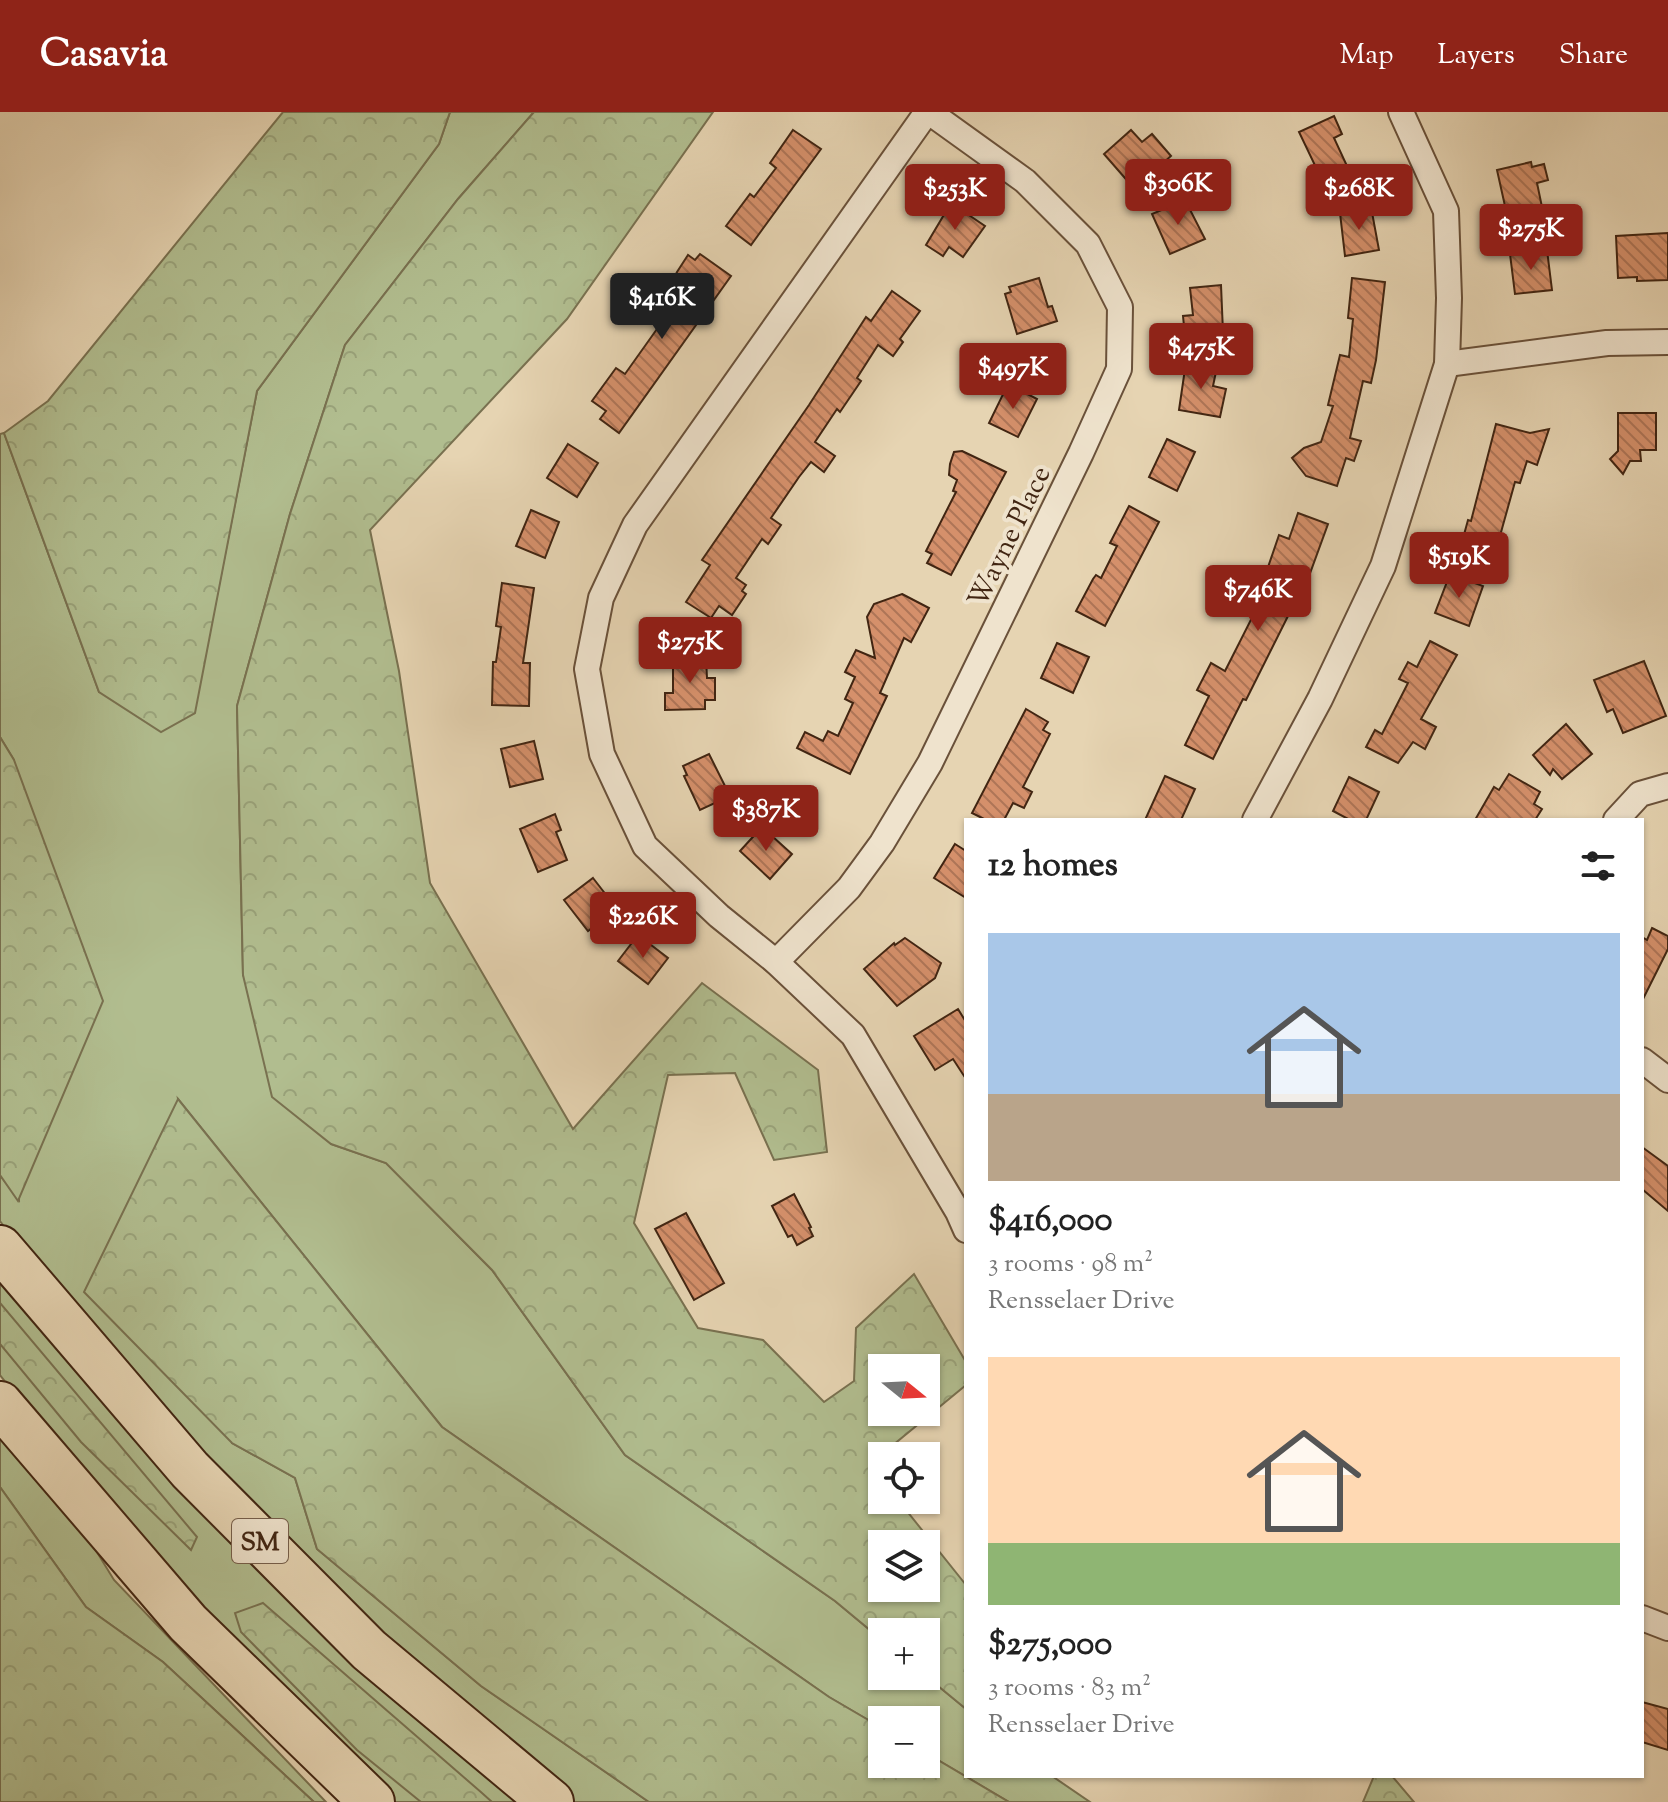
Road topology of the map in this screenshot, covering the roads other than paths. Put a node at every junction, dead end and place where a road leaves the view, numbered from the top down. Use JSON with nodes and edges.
{"nodes":[{"id":1,"x":928,"y":112,"type":"edge"},
{"id":2,"x":1401,"y":112,"type":"edge"},
{"id":3,"x":1668,"y":342,"type":"edge"},
{"id":4,"x":1447,"y":364,"type":"junction"},
{"id":5,"x":1668,"y":786,"type":"edge"},
{"id":6,"x":1256,"y":818,"type":"edge"},
{"id":7,"x":1618,"y":818,"type":"edge"},
{"id":8,"x":776,"y":962,"type":"junction"},
{"id":9,"x":1644,"y":1062,"type":"edge"},
{"id":10,"x":1668,"y":1080,"type":"edge"},
{"id":11,"x":963,"y":1216,"type":"edge"},
{"id":12,"x":0,"y":1248,"type":"edge"},
{"id":13,"x":0,"y":1404,"type":"edge"},
{"id":14,"x":1644,"y":1619,"type":"edge"},
{"id":15,"x":1668,"y":1628,"type":"edge"},
{"id":16,"x":233,"y":1668,"type":"junction"},
{"id":17,"x":336,"y":1802,"type":"edge"},
{"id":18,"x":372,"y":1802,"type":"edge"},
{"id":19,"x":551,"y":1802,"type":"edge"}],
"edges":[{"from":1,"to":8,"type":"street"},
{"from":1,"to":8,"type":"street","name":"Wayne Place"},
{"from":2,"to":4,"type":"street"},
{"from":3,"to":4,"type":"street"},
{"from":4,"to":6,"type":"street"},
{"from":5,"to":7,"type":"street"},
{"from":8,"to":11,"type":"street"},
{"from":9,"to":10,"type":"street"},
{"from":12,"to":19,"type":"highway","number":"SM"},
{"from":13,"to":16,"type":"highway"},
{"from":14,"to":15,"type":"street"},
{"from":16,"to":17,"type":"highway"},
{"from":16,"to":18,"type":"highway"}]}
